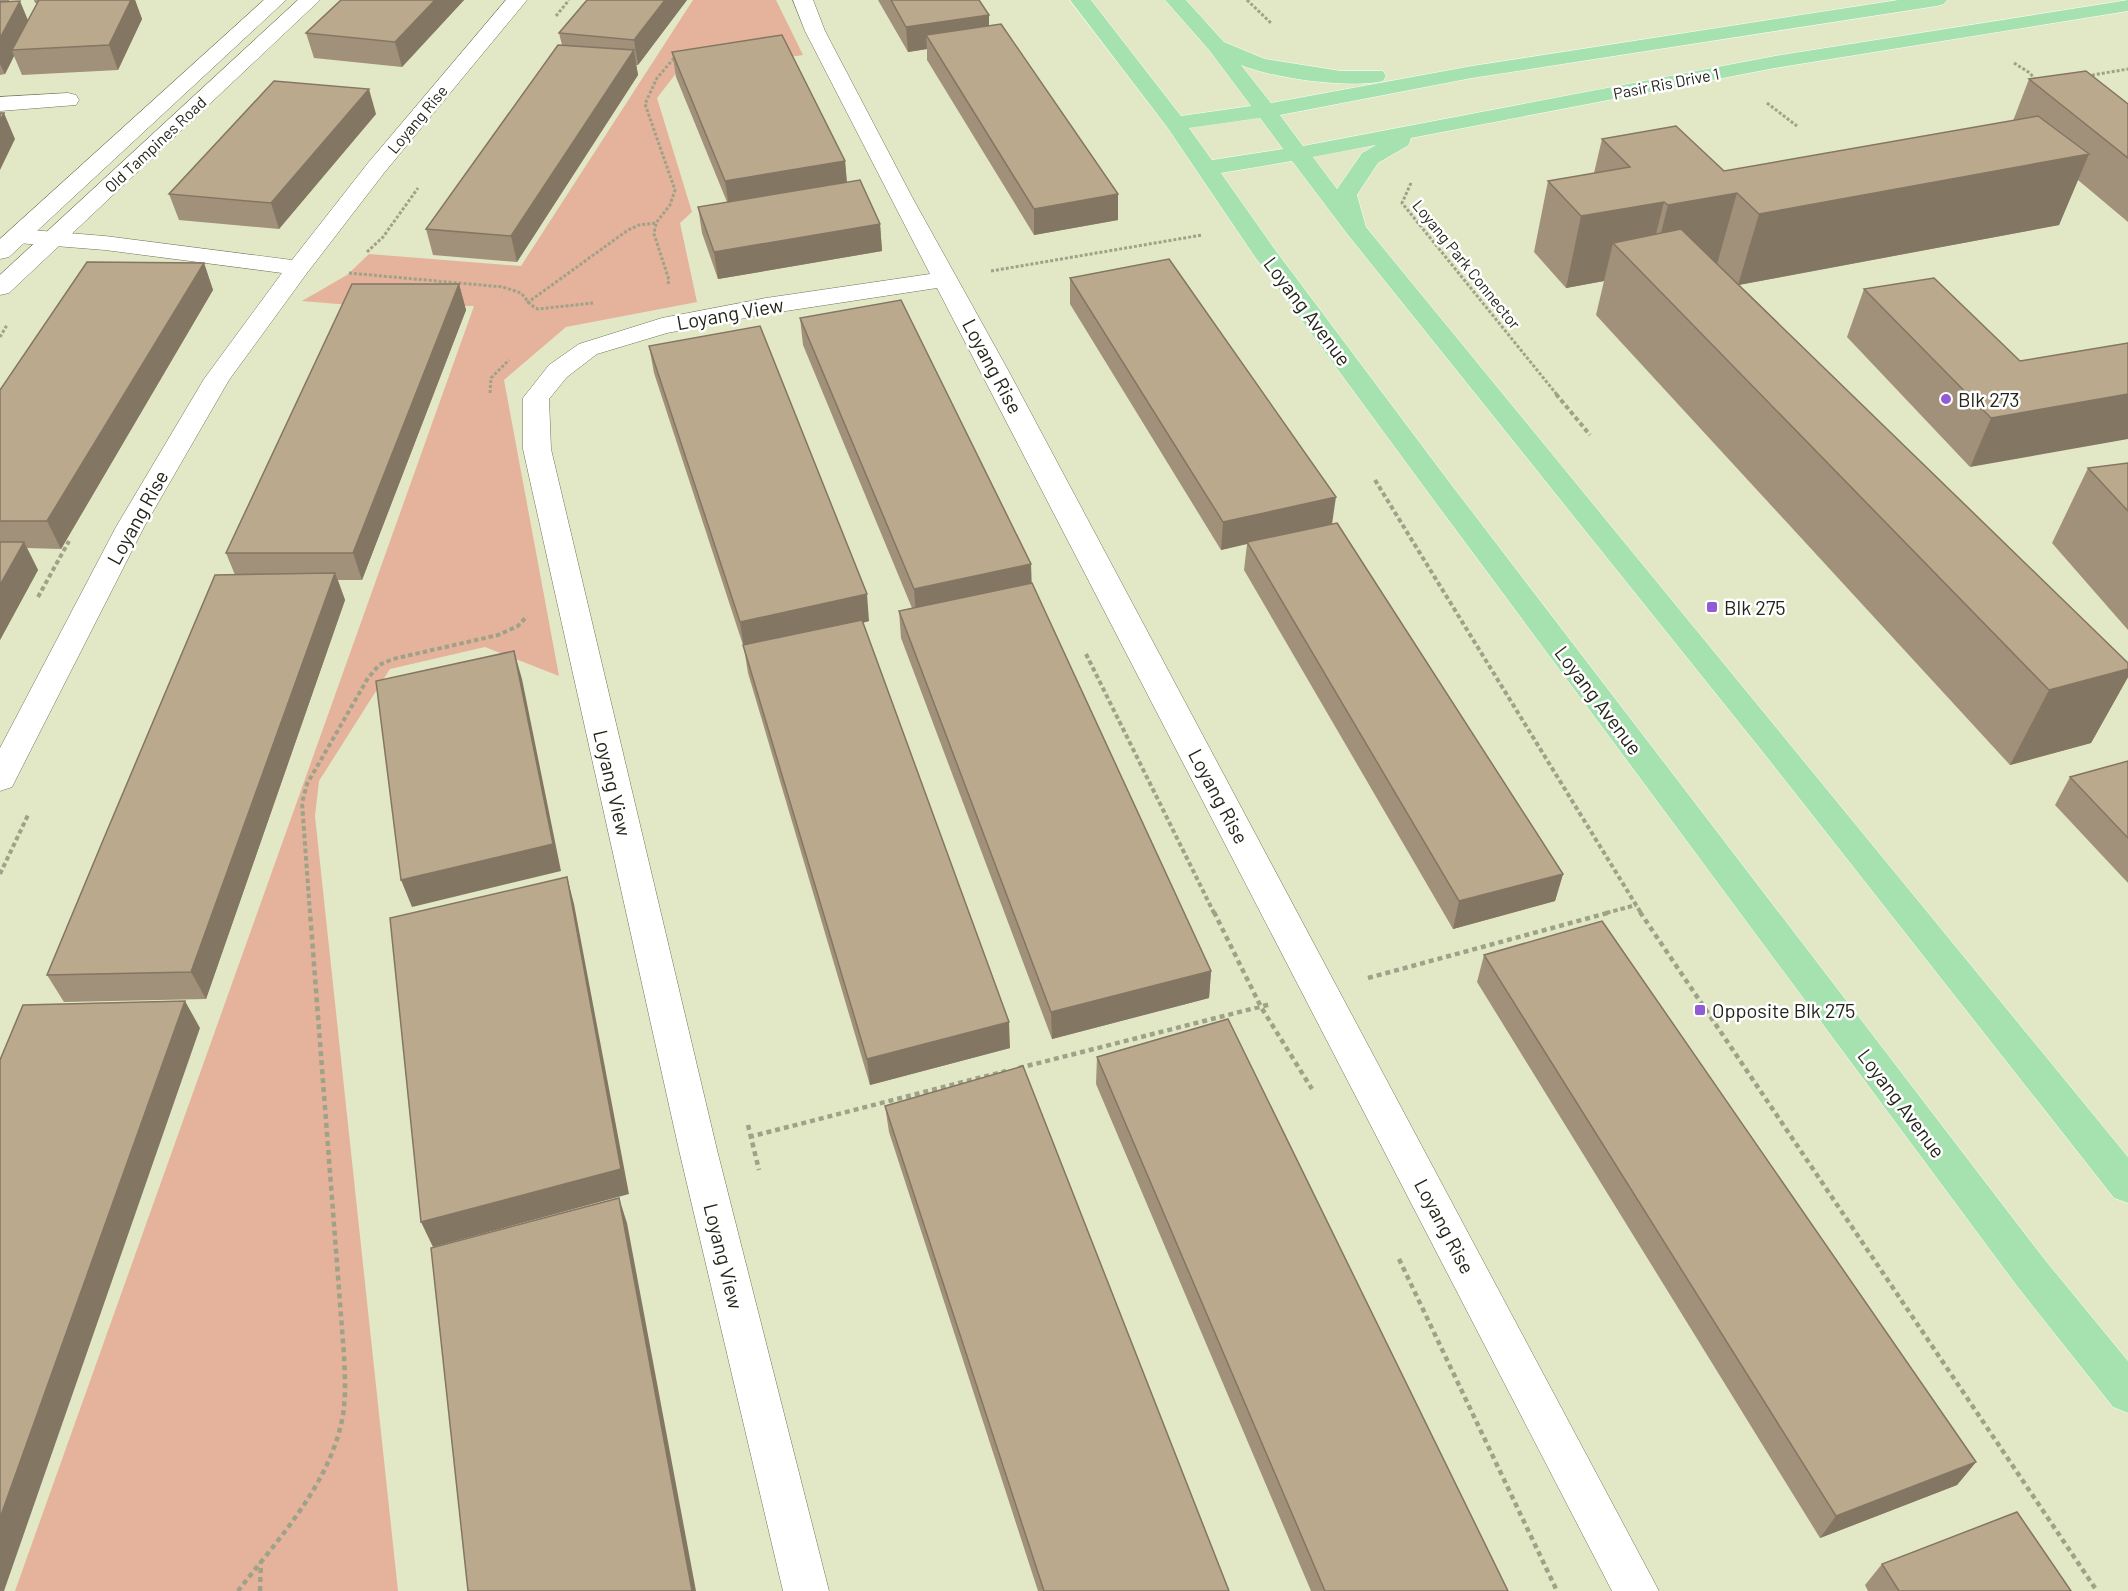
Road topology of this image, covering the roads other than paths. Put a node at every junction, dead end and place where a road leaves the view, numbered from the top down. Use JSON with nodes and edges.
{"nodes":[{"id":1,"x":276,"y":0,"type":"edge"},
{"id":2,"x":310,"y":0,"type":"edge"},
{"id":3,"x":517,"y":0,"type":"edge"},
{"id":4,"x":803,"y":0,"type":"edge"},
{"id":5,"x":1080,"y":0,"type":"edge"},
{"id":6,"x":1175,"y":0,"type":"edge"},
{"id":7,"x":1937,"y":0,"type":"edge"},
{"id":8,"x":2128,"y":5,"type":"edge"},
{"id":9,"x":1216,"y":46,"type":"junction"},
{"id":10,"x":1472,"y":72,"type":"junction"},
{"id":11,"x":68,"y":100,"type":"dead end"},
{"id":12,"x":0,"y":104,"type":"edge"},
{"id":13,"x":1265,"y":111,"type":"junction"},
{"id":14,"x":1175,"y":123,"type":"junction"},
{"id":15,"x":1443,"y":125,"type":"junction"},
{"id":16,"x":1300,"y":153,"type":"junction"},
{"id":17,"x":1206,"y":168,"type":"junction"},
{"id":18,"x":1356,"y":230,"type":"junction"},
{"id":19,"x":51,"y":239,"type":"junction"},
{"id":20,"x":9,"y":244,"type":"edge"},
{"id":21,"x":298,"y":268,"type":"junction"},
{"id":22,"x":946,"y":279,"type":"junction"},
{"id":23,"x":0,"y":288,"type":"edge"},
{"id":24,"x":0,"y":779,"type":"edge"},
{"id":25,"x":2128,"y":1186,"type":"edge"},
{"id":26,"x":2128,"y":1393,"type":"edge"},
{"id":27,"x":806,"y":1591,"type":"edge"},
{"id":28,"x":1636,"y":1591,"type":"edge"}],
"edges":[{"from":1,"to":20,"type":"street","name":"Old Tampines Road"},
{"from":2,"to":19,"type":"street","name":"Old Tampines Road"},
{"from":3,"to":21,"type":"street","name":"Loyang Rise"},
{"from":4,"to":22,"type":"street","name":"Loyang Rise"},
{"from":5,"to":14,"type":"main road","name":"Loyang Avenue"},
{"from":6,"to":9,"type":"main road"},
{"from":7,"to":10,"type":"main road","name":"Pasir Ris Drive 1"},
{"from":8,"to":15,"type":"main road","name":"Pasir Ris Drive 1"},
{"from":9,"to":10,"type":"main road"},
{"from":9,"to":13,"type":"main road"},
{"from":10,"to":13,"type":"main road","name":"Pasir Ris Drive 1"},
{"from":11,"to":12,"type":"street"},
{"from":13,"to":14,"type":"main road","name":"Pasir Ris Drive 1"},
{"from":13,"to":16,"type":"main road"},
{"from":14,"to":17,"type":"main road","name":"Loyang Avenue"},
{"from":15,"to":16,"type":"main road","name":"Pasir Ris Drive 1"},
{"from":15,"to":18,"type":"main road"},
{"from":16,"to":17,"type":"main road","name":"Pasir Ris Drive 1"},
{"from":16,"to":18,"type":"main road"},
{"from":17,"to":26,"type":"main road","name":"Loyang Avenue"},
{"from":18,"to":25,"type":"main road"},
{"from":19,"to":20,"type":"street"},
{"from":19,"to":21,"type":"street"},
{"from":19,"to":23,"type":"street","name":"Old Tampines Road"},
{"from":21,"to":24,"type":"street","name":"Loyang Rise"},
{"from":22,"to":27,"type":"street","name":"Loyang View"},
{"from":22,"to":28,"type":"street","name":"Loyang Rise"}]}
